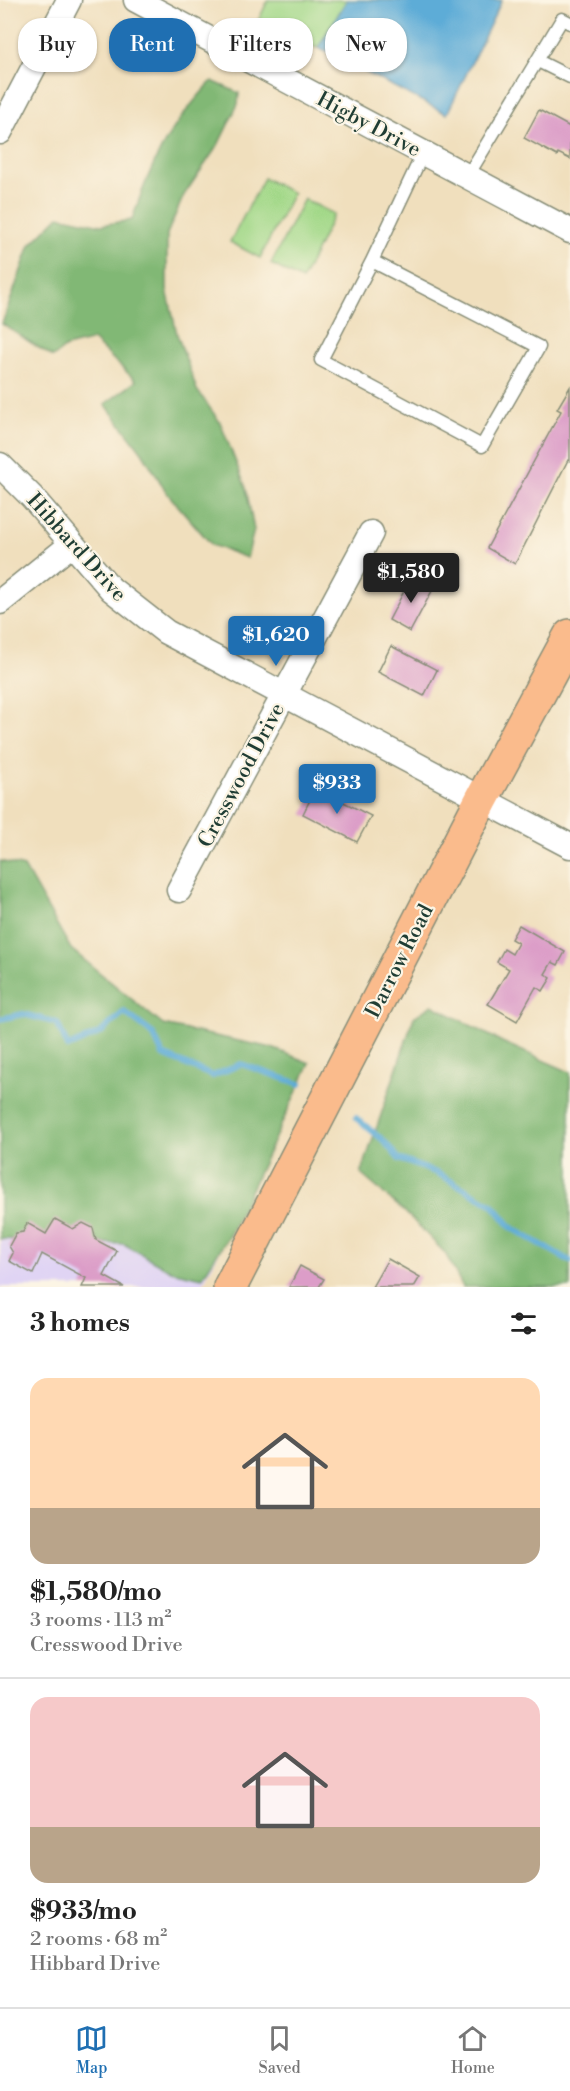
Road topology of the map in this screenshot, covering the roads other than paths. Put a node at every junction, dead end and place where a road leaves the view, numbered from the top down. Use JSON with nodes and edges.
{"nodes":[{"id":1,"x":69,"y":0,"type":"edge"},
{"id":2,"x":136,"y":0,"type":"edge"},
{"id":3,"x":570,"y":23,"type":"edge"},
{"id":4,"x":538,"y":61,"type":"junction"},
{"id":5,"x":570,"y":77,"type":"edge"},
{"id":6,"x":0,"y":132,"type":"edge"},
{"id":7,"x":423,"y":153,"type":"junction"},
{"id":8,"x":467,"y":177,"type":"junction"},
{"id":9,"x":570,"y":231,"type":"edge"},
{"id":10,"x":372,"y":261,"type":"junction"},
{"id":11,"x":0,"y":465,"type":"edge"},
{"id":12,"x":371,"y":533,"type":"dead end"},
{"id":13,"x":72,"y":543,"type":"junction"},
{"id":14,"x":0,"y":602,"type":"edge"},
{"id":15,"x":570,"y":636,"type":"edge"},
{"id":16,"x":283,"y":695,"type":"junction"},
{"id":17,"x":482,"y":799,"type":"junction"},
{"id":18,"x":570,"y":846,"type":"edge"},
{"id":19,"x":179,"y":890,"type":"dead end"},
{"id":20,"x":230,"y":1287,"type":"edge"}],
"edges":[{"from":1,"to":6,"type":"street"},
{"from":2,"to":7,"type":"street","name":"Higby Drive"},
{"from":3,"to":4,"type":"lane"},
{"from":4,"to":5,"type":"lane"},
{"from":4,"to":8,"type":"lane"},
{"from":7,"to":8,"type":"street","name":"Higby Drive"},
{"from":7,"to":10,"type":"lane"},
{"from":8,"to":9,"type":"street","name":"Higby Drive"},
{"from":10,"to":10,"type":"lane"},
{"from":11,"to":13,"type":"street","name":"Hibbard Drive"},
{"from":12,"to":16,"type":"street","name":"Cresswood Drive"},
{"from":13,"to":14,"type":"street"},
{"from":13,"to":16,"type":"street","name":"Hibbard Drive"},
{"from":15,"to":17,"type":"main road","name":"Darrow Road"},
{"from":16,"to":17,"type":"street","name":"Hibbard Drive"},
{"from":16,"to":19,"type":"street","name":"Cresswood Drive"},
{"from":17,"to":18,"type":"street","name":"Hibbard Drive"},
{"from":17,"to":20,"type":"main road","name":"Darrow Road"}]}
